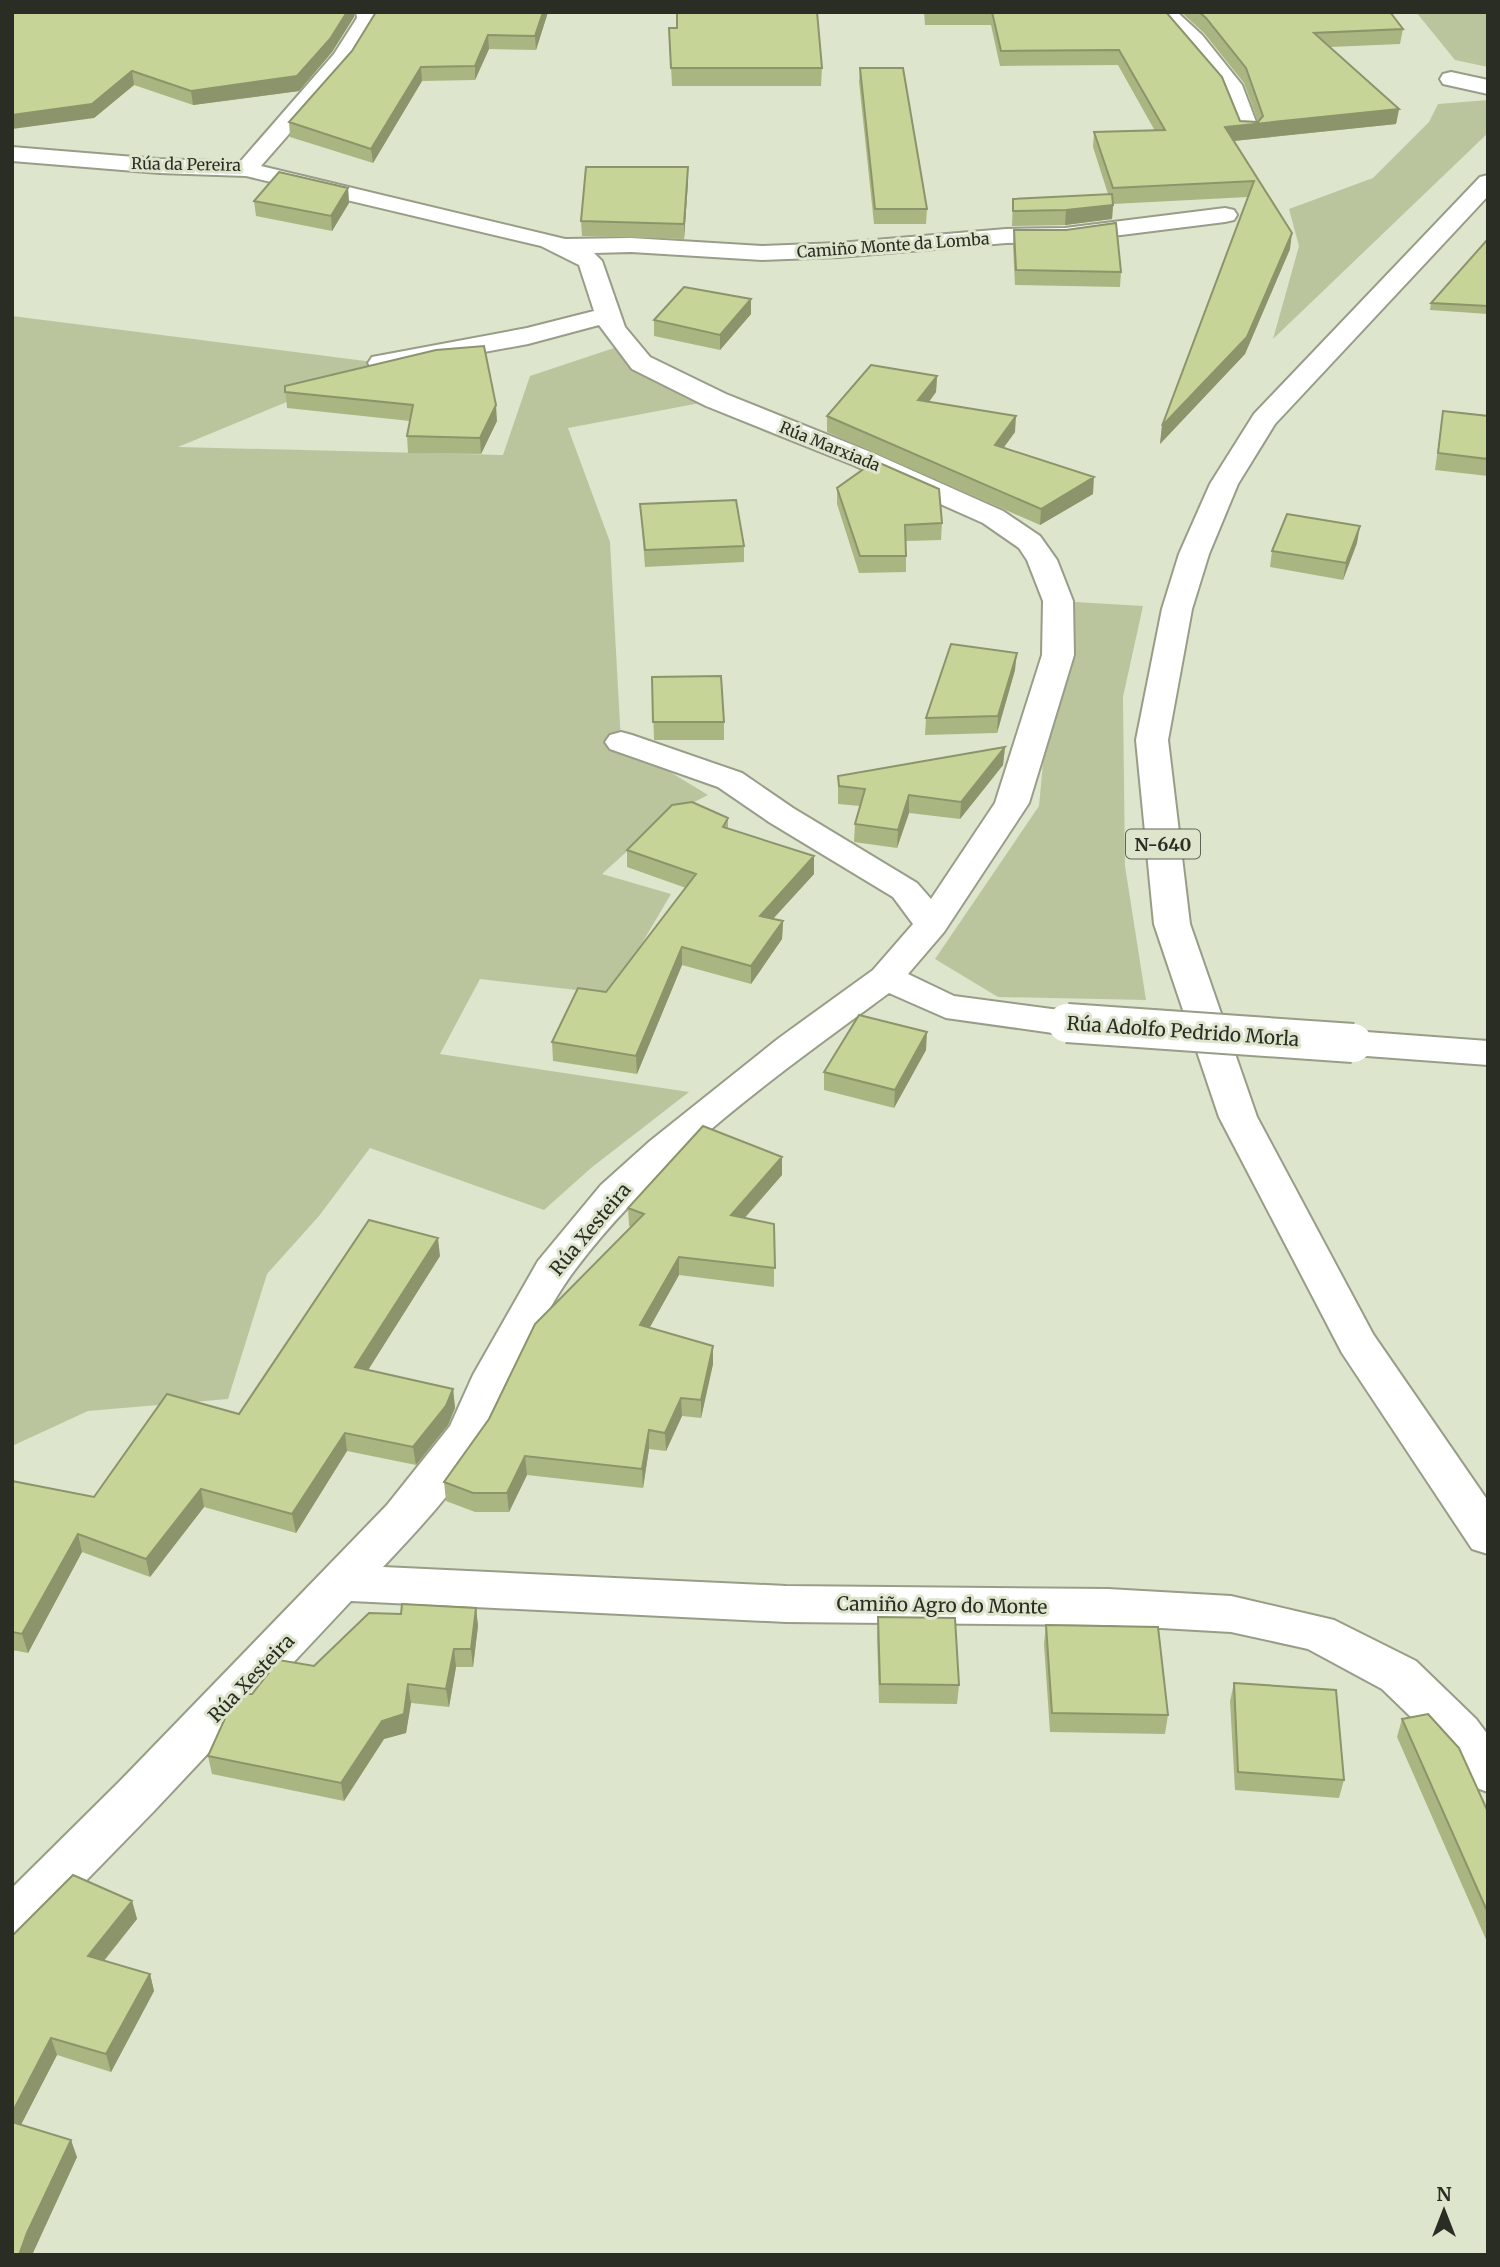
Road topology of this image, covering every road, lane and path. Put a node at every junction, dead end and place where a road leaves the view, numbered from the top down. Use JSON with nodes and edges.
{"nodes":[{"id":1,"x":366,"y":12,"type":"edge"},
{"id":2,"x":1165,"y":12,"type":"edge"},
{"id":3,"x":1451,"y":79,"type":"dead end"},
{"id":4,"x":1488,"y":87,"type":"edge"},
{"id":5,"x":1248,"y":130,"type":"dead end"},
{"id":6,"x":12,"y":154,"type":"edge"},
{"id":7,"x":246,"y":169,"type":"junction"},
{"id":8,"x":1488,"y":182,"type":"edge"},
{"id":9,"x":1224,"y":215,"type":"dead end"},
{"id":10,"x":561,"y":247,"type":"junction"},
{"id":11,"x":609,"y":315,"type":"junction"},
{"id":12,"x":381,"y":363,"type":"edge"},
{"id":13,"x":621,"y":743,"type":"dead end"},
{"id":14,"x":932,"y":924,"type":"junction"},
{"id":15,"x":886,"y":978,"type":"junction"},
{"id":16,"x":1488,"y":1053,"type":"edge"},
{"id":17,"x":1488,"y":1536,"type":"edge"},
{"id":18,"x":341,"y":1583,"type":"junction"},
{"id":19,"x":1488,"y":1772,"type":"edge"},
{"id":20,"x":12,"y":1922,"type":"edge"}],
"edges":[{"from":1,"to":7,"type":"main road","name":"Rúa da Pereira"},
{"from":2,"to":5,"type":"main road"},
{"from":3,"to":4,"type":"main road"},
{"from":6,"to":7,"type":"main road","name":"Rúa da Pereira"},
{"from":7,"to":10,"type":"main road","name":"Rúa Marxiada"},
{"from":8,"to":17,"type":"main road","number":"N-640"},
{"from":9,"to":10,"type":"main road","name":"Camiño Monte da Lomba"},
{"from":10,"to":11,"type":"main road","name":"Rúa Marxiada"},
{"from":11,"to":12,"type":"main road"},
{"from":11,"to":14,"type":"main road","name":"Rúa Marxiada"},
{"from":13,"to":14,"type":"main road"},
{"from":14,"to":15,"type":"main road","name":"Rúa Xesteira"},
{"from":15,"to":16,"type":"main road","name":"Rúa Adolfo Pedrido Morla","bridge":true},
{"from":15,"to":18,"type":"main road","name":"Rúa Xesteira"},
{"from":18,"to":19,"type":"main road","name":"Camiño Agro do Monte"},
{"from":18,"to":20,"type":"main road","name":"Rúa Xesteira"}]}
